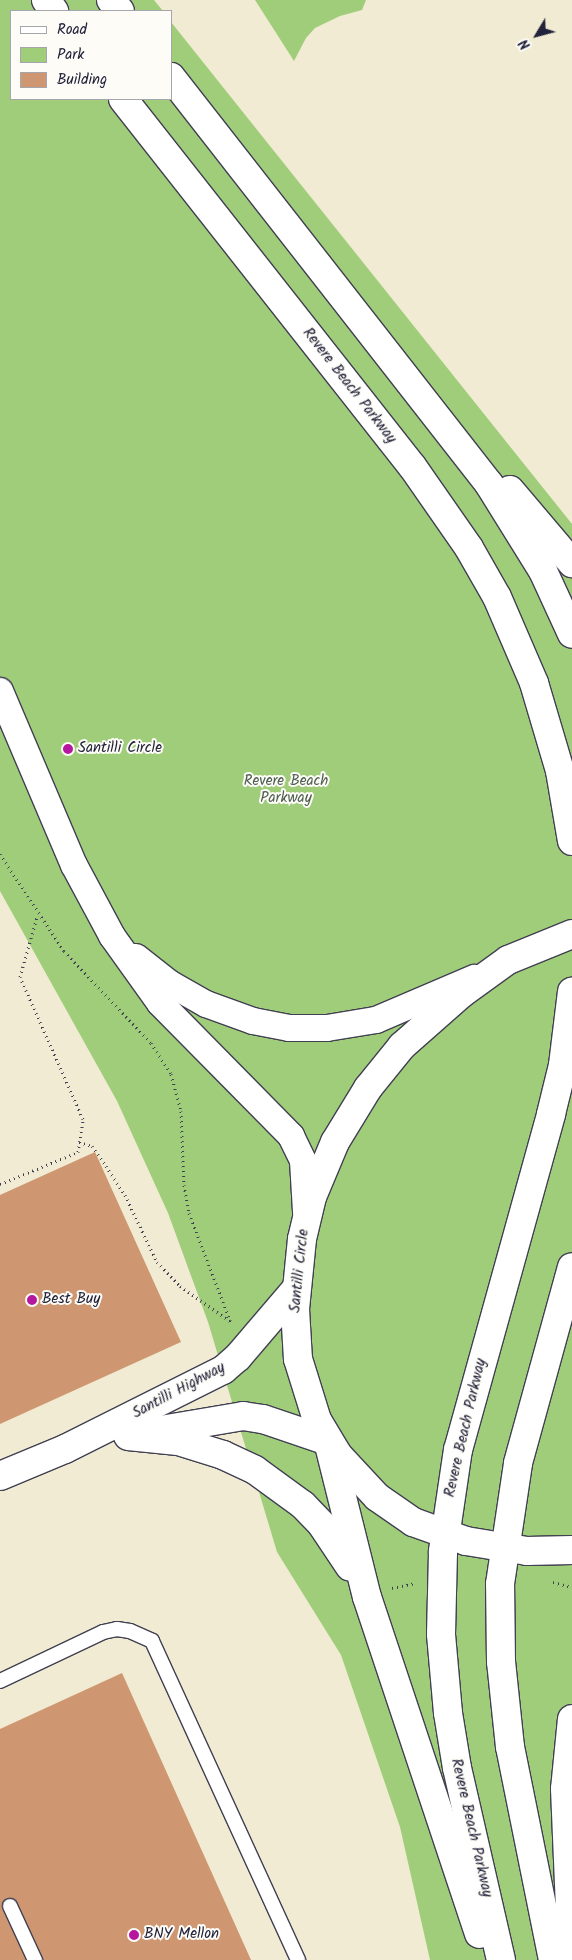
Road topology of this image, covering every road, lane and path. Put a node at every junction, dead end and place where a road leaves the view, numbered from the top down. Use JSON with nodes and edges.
{"nodes":[{"id":1,"x":111,"y":0,"type":"edge"},
{"id":2,"x":119,"y":10,"type":"edge"},
{"id":3,"x":172,"y":78,"type":"edge"},
{"id":4,"x":124,"y":100,"type":"edge"},
{"id":5,"x":429,"y":405,"type":"junction"},
{"id":6,"x":572,"y":563,"type":"edge"},
{"id":7,"x":572,"y":634,"type":"edge"},
{"id":8,"x":0,"y":691,"type":"edge"},
{"id":9,"x":572,"y":842,"type":"edge"},
{"id":10,"x":0,"y":854,"type":"edge"},
{"id":11,"x":38,"y":916,"type":"junction"},
{"id":12,"x":102,"y":918,"type":"junction"},
{"id":13,"x":572,"y":934,"type":"edge"},
{"id":14,"x":508,"y":960,"type":"junction"},
{"id":15,"x":572,"y":992,"type":"edge"},
{"id":16,"x":79,"y":1142,"type":"junction"},
{"id":17,"x":0,"y":1184,"type":"edge"},
{"id":18,"x":306,"y":1220,"type":"junction"},
{"id":19,"x":572,"y":1267,"type":"edge"},
{"id":20,"x":296,"y":1289,"type":"junction"},
{"id":21,"x":231,"y":1322,"type":"junction"},
{"id":22,"x":234,"y":1329,"type":"dead end"},
{"id":23,"x":128,"y":1436,"type":"junction"},
{"id":24,"x":328,"y":1441,"type":"junction"},
{"id":25,"x":65,"y":1449,"type":"junction"},
{"id":26,"x":0,"y":1476,"type":"edge"},
{"id":27,"x":445,"y":1535,"type":"junction"},
{"id":28,"x":503,"y":1549,"type":"junction"},
{"id":29,"x":572,"y":1550,"type":"edge"},
{"id":30,"x":553,"y":1582,"type":"dead end"},
{"id":31,"x":418,"y":1583,"type":"dead end"},
{"id":32,"x":572,"y":1588,"type":"edge"},
{"id":33,"x":375,"y":1594,"type":"junction"},
{"id":34,"x":0,"y":1681,"type":"edge"},
{"id":35,"x":572,"y":1718,"type":"edge"},
{"id":36,"x":10,"y":1906,"type":"dead end"},
{"id":37,"x":572,"y":1959,"type":"edge"},
{"id":38,"x":35,"y":1960,"type":"edge"},
{"id":39,"x":298,"y":1960,"type":"edge"},
{"id":40,"x":487,"y":1960,"type":"edge"},
{"id":41,"x":501,"y":1960,"type":"edge"},
{"id":42,"x":553,"y":1960,"type":"edge"}],
"edges":[{"from":1,"to":2,"type":"main road"},
{"from":3,"to":5,"type":"main road"},
{"from":4,"to":9,"type":"main road","name":"Revere Beach Parkway"},
{"from":5,"to":6,"type":"main road"},
{"from":5,"to":7,"type":"main road"},
{"from":8,"to":12,"type":"street"},
{"from":10,"to":11,"type":"path"},
{"from":11,"to":16,"type":"path"},
{"from":11,"to":21,"type":"path"},
{"from":12,"to":14,"type":"street"},
{"from":12,"to":18,"type":"street"},
{"from":13,"to":14,"type":"main road","name":"Santilli Circle"},
{"from":14,"to":18,"type":"main road","name":"Santilli Circle"},
{"from":15,"to":27,"type":"main road","name":"Revere Beach Parkway"},
{"from":16,"to":17,"type":"path"},
{"from":16,"to":21,"type":"path"},
{"from":18,"to":20,"type":"main road","name":"Santilli Circle"},
{"from":19,"to":28,"type":"main road"},
{"from":20,"to":24,"type":"main road","name":"Santilli Circle"},
{"from":20,"to":25,"type":"main road","name":"Santilli Highway"},
{"from":21,"to":22,"type":"path"},
{"from":23,"to":24,"type":"main road","name":"Santilli Highway"},
{"from":23,"to":25,"type":"main road","name":"Santilli Highway"},
{"from":23,"to":33,"type":"main road"},
{"from":24,"to":27,"type":"main road","name":"Santilli Circle"},
{"from":24,"to":33,"type":"main road"},
{"from":25,"to":26,"type":"main road","name":"Santilli Highway"},
{"from":27,"to":28,"type":"main road","name":"Santilli Circle"},
{"from":27,"to":41,"type":"main road","name":"Revere Beach Parkway"},
{"from":28,"to":29,"type":"main road","name":"Santilli Circle"},
{"from":28,"to":42,"type":"main road"},
{"from":30,"to":32,"type":"path"},
{"from":31,"to":33,"type":"path"},
{"from":33,"to":40,"type":"main road"},
{"from":34,"to":39,"type":"lane"},
{"from":35,"to":37,"type":"main road"},
{"from":36,"to":38,"type":"lane"}]}
